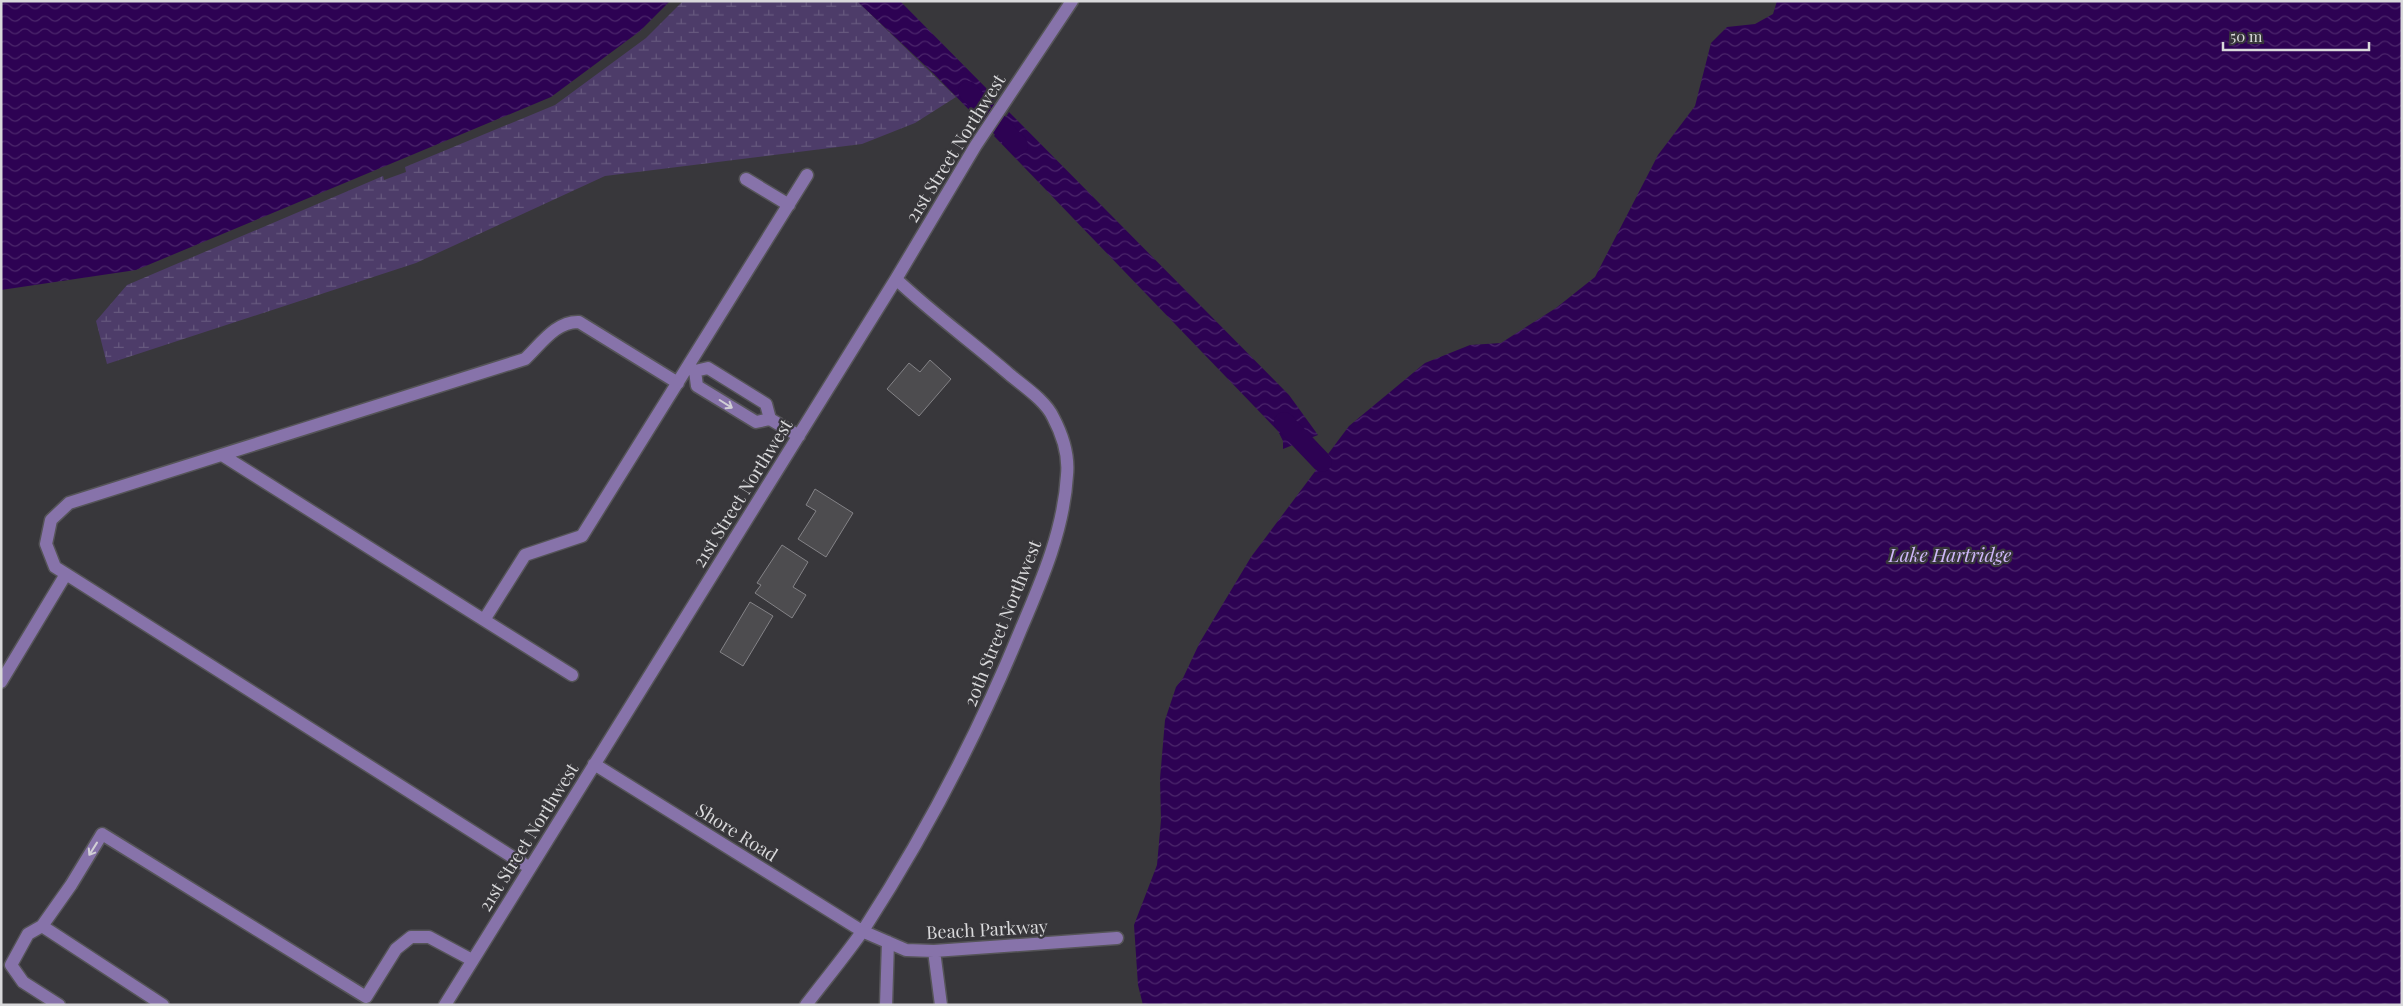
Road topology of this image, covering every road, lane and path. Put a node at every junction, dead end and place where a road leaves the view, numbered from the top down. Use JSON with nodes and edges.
{"nodes":[{"id":1,"x":1072,"y":1,"type":"edge"},
{"id":2,"x":807,"y":175,"type":"dead end"},
{"id":3,"x":746,"y":179,"type":"dead end"},
{"id":4,"x":788,"y":205,"type":"junction"},
{"id":5,"x":896,"y":279,"type":"junction"},
{"id":6,"x":692,"y":369,"type":"junction"},
{"id":7,"x":678,"y":384,"type":"junction"},
{"id":8,"x":755,"y":398,"type":"junction"},
{"id":9,"x":745,"y":415,"type":"junction"},
{"id":10,"x":770,"y":419,"type":"junction"},
{"id":11,"x":798,"y":436,"type":"junction"},
{"id":12,"x":222,"y":455,"type":"junction"},
{"id":13,"x":66,"y":574,"type":"junction"},
{"id":14,"x":484,"y":620,"type":"junction"},
{"id":15,"x":572,"y":675,"type":"dead end"},
{"id":16,"x":1,"y":682,"type":"edge"},
{"id":17,"x":594,"y":764,"type":"junction"},
{"id":18,"x":530,"y":868,"type":"junction"},
{"id":19,"x":42,"y":926,"type":"junction"},
{"id":20,"x":862,"y":931,"type":"junction"},
{"id":21,"x":1117,"y":938,"type":"dead end"},
{"id":22,"x":888,"y":942,"type":"junction"},
{"id":23,"x":934,"y":951,"type":"junction"},
{"id":24,"x":472,"y":960,"type":"junction"},
{"id":25,"x":364,"y":1001,"type":"edge"},
{"id":26,"x":59,"y":1005,"type":"edge"},
{"id":27,"x":164,"y":1005,"type":"edge"},
{"id":28,"x":445,"y":1005,"type":"edge"},
{"id":29,"x":806,"y":1005,"type":"edge"},
{"id":30,"x":886,"y":1005,"type":"edge"},
{"id":31,"x":941,"y":1005,"type":"edge"}],
"edges":[{"from":1,"to":5,"type":"street","name":"21st Street Northwest"},
{"from":2,"to":4,"type":"street"},
{"from":3,"to":4,"type":"street"},
{"from":4,"to":6,"type":"street"},
{"from":5,"to":11,"type":"street","name":"21st Street Northwest"},
{"from":5,"to":20,"type":"street","name":"20th Street Northwest"},
{"from":6,"to":7,"type":"street"},
{"from":6,"to":8,"type":"street"},
{"from":6,"to":9,"type":"street","one_way":true},
{"from":7,"to":12,"type":"street"},
{"from":7,"to":14,"type":"street"},
{"from":8,"to":9,"type":"street"},
{"from":8,"to":10,"type":"street"},
{"from":9,"to":10,"type":"street"},
{"from":10,"to":11,"type":"street"},
{"from":11,"to":17,"type":"street","name":"21st Street Northwest"},
{"from":12,"to":13,"type":"street"},
{"from":12,"to":14,"type":"street"},
{"from":13,"to":16,"type":"street"},
{"from":13,"to":18,"type":"street"},
{"from":14,"to":15,"type":"street"},
{"from":17,"to":18,"type":"street","name":"21st Street Northwest"},
{"from":17,"to":20,"type":"street","name":"Shore Road"},
{"from":18,"to":24,"type":"street","name":"21st Street Northwest"},
{"from":25,"to":19,"type":"street","one_way":true},
{"from":19,"to":26,"type":"street"},
{"from":19,"to":27,"type":"street"},
{"from":20,"to":22,"type":"street","name":"Beach Parkway"},
{"from":20,"to":29,"type":"street","name":"20th Street Northwest"},
{"from":21,"to":23,"type":"street","name":"Beach Parkway"},
{"from":22,"to":23,"type":"street","name":"Beach Parkway"},
{"from":22,"to":30,"type":"street"},
{"from":23,"to":31,"type":"street"},
{"from":24,"to":25,"type":"street"},
{"from":24,"to":28,"type":"street","name":"21st Street Northwest"}]}
